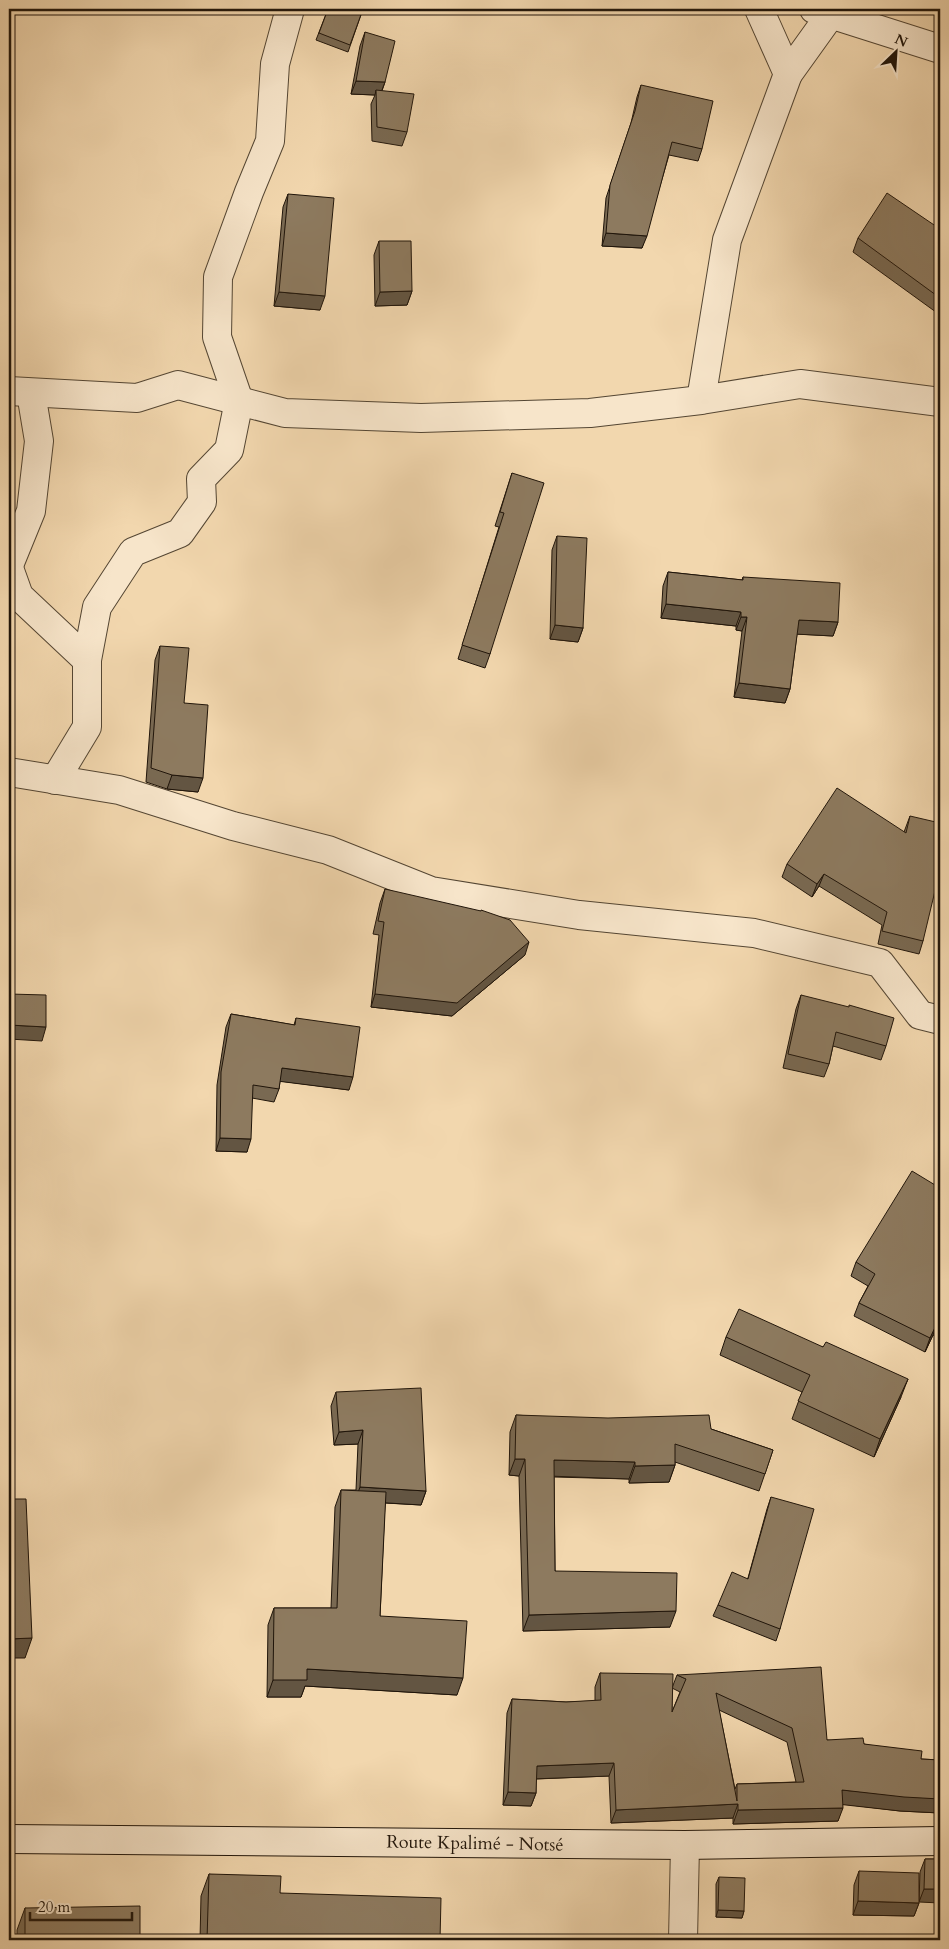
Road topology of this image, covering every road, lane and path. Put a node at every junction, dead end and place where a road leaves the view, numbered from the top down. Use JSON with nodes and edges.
{"nodes":[{"id":1,"x":290,"y":9,"type":"edge"},
{"id":2,"x":760,"y":9,"type":"edge"},
{"id":3,"x":826,"y":11,"type":"edge"},
{"id":4,"x":940,"y":49,"type":"edge"},
{"id":5,"x":788,"y":74,"type":"junction"},
{"id":6,"x":20,"y":392,"type":"edge"},
{"id":7,"x":701,"y":400,"type":"junction"},
{"id":8,"x":239,"y":402,"type":"junction"},
{"id":9,"x":940,"y":402,"type":"edge"},
{"id":10,"x":9,"y":566,"type":"edge"},
{"id":11,"x":87,"y":660,"type":"junction"},
{"id":12,"x":9,"y":772,"type":"edge"},
{"id":13,"x":55,"y":780,"type":"junction"},
{"id":14,"x":940,"y":1020,"type":"edge"},
{"id":15,"x":9,"y":1839,"type":"edge"},
{"id":16,"x":940,"y":1841,"type":"edge"},
{"id":17,"x":685,"y":1846,"type":"junction"},
{"id":18,"x":683,"y":1940,"type":"edge"}],
"edges":[{"from":1,"to":8,"type":"street"},
{"from":2,"to":5,"type":"street"},
{"from":3,"to":4,"type":"street"},
{"from":3,"to":5,"type":"street"},
{"from":5,"to":7,"type":"street"},
{"from":6,"to":8,"type":"street"},
{"from":6,"to":10,"type":"street"},
{"from":7,"to":8,"type":"street"},
{"from":7,"to":9,"type":"street"},
{"from":8,"to":11,"type":"street"},
{"from":10,"to":11,"type":"street"},
{"from":11,"to":13,"type":"street"},
{"from":12,"to":13,"type":"street"},
{"from":13,"to":14,"type":"street"},
{"from":15,"to":17,"type":"street","name":"Route Kpalimé - Notsé"},
{"from":16,"to":17,"type":"street","name":"Route Kpalimé - Notsé"},
{"from":17,"to":18,"type":"street"}]}
